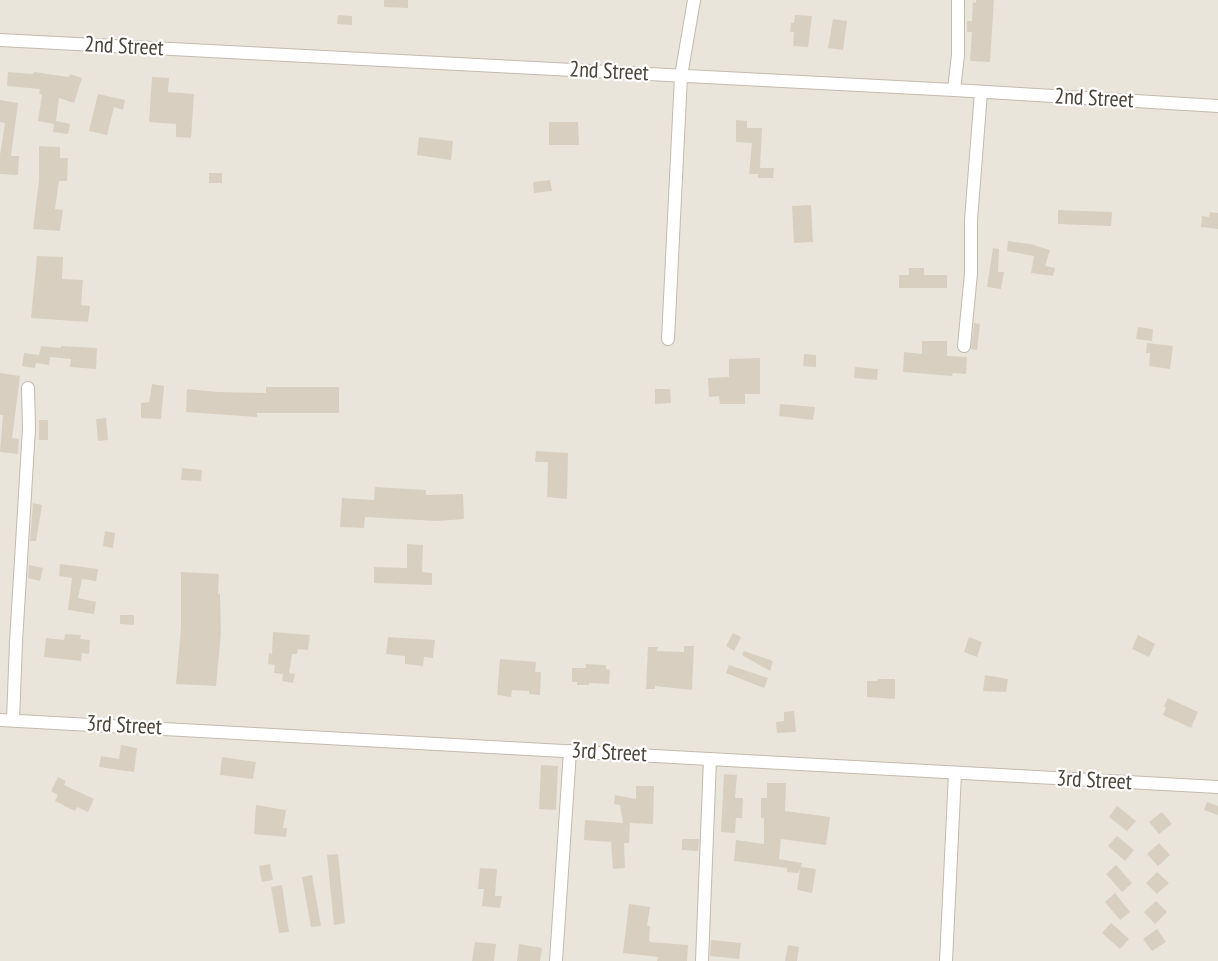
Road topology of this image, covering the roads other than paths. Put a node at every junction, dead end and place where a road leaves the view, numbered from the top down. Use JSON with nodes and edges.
{"nodes":[{"id":1,"x":694,"y":0,"type":"edge"},
{"id":2,"x":958,"y":0,"type":"edge"},
{"id":3,"x":0,"y":40,"type":"edge"},
{"id":4,"x":681,"y":76,"type":"junction"},
{"id":5,"x":954,"y":90,"type":"junction"},
{"id":6,"x":981,"y":92,"type":"junction"},
{"id":7,"x":1218,"y":106,"type":"edge"},
{"id":8,"x":668,"y":339,"type":"dead end"},
{"id":9,"x":964,"y":346,"type":"dead end"},
{"id":10,"x":28,"y":388,"type":"dead end"},
{"id":11,"x":0,"y":720,"type":"edge"},
{"id":12,"x":13,"y":720,"type":"junction"},
{"id":13,"x":570,"y":751,"type":"junction"},
{"id":14,"x":710,"y":759,"type":"junction"},
{"id":15,"x":955,"y":773,"type":"junction"},
{"id":16,"x":1218,"y":788,"type":"edge"},
{"id":17,"x":556,"y":961,"type":"edge"},
{"id":18,"x":702,"y":961,"type":"edge"},
{"id":19,"x":946,"y":961,"type":"edge"}],
"edges":[{"from":1,"to":4,"type":"street"},
{"from":2,"to":5,"type":"street"},
{"from":3,"to":4,"type":"street","name":"2nd Street"},
{"from":4,"to":5,"type":"street","name":"2nd Street"},
{"from":4,"to":8,"type":"street"},
{"from":5,"to":6,"type":"street","name":"2nd Street"},
{"from":6,"to":7,"type":"street","name":"2nd Street"},
{"from":6,"to":9,"type":"street"},
{"from":10,"to":12,"type":"street"},
{"from":11,"to":12,"type":"street","name":"3rd Street"},
{"from":12,"to":13,"type":"street","name":"3rd Street"},
{"from":13,"to":14,"type":"street","name":"3rd Street"},
{"from":13,"to":17,"type":"street"},
{"from":14,"to":15,"type":"street","name":"3rd Street"},
{"from":14,"to":18,"type":"street"},
{"from":15,"to":16,"type":"street","name":"3rd Street"},
{"from":15,"to":19,"type":"street"}]}
